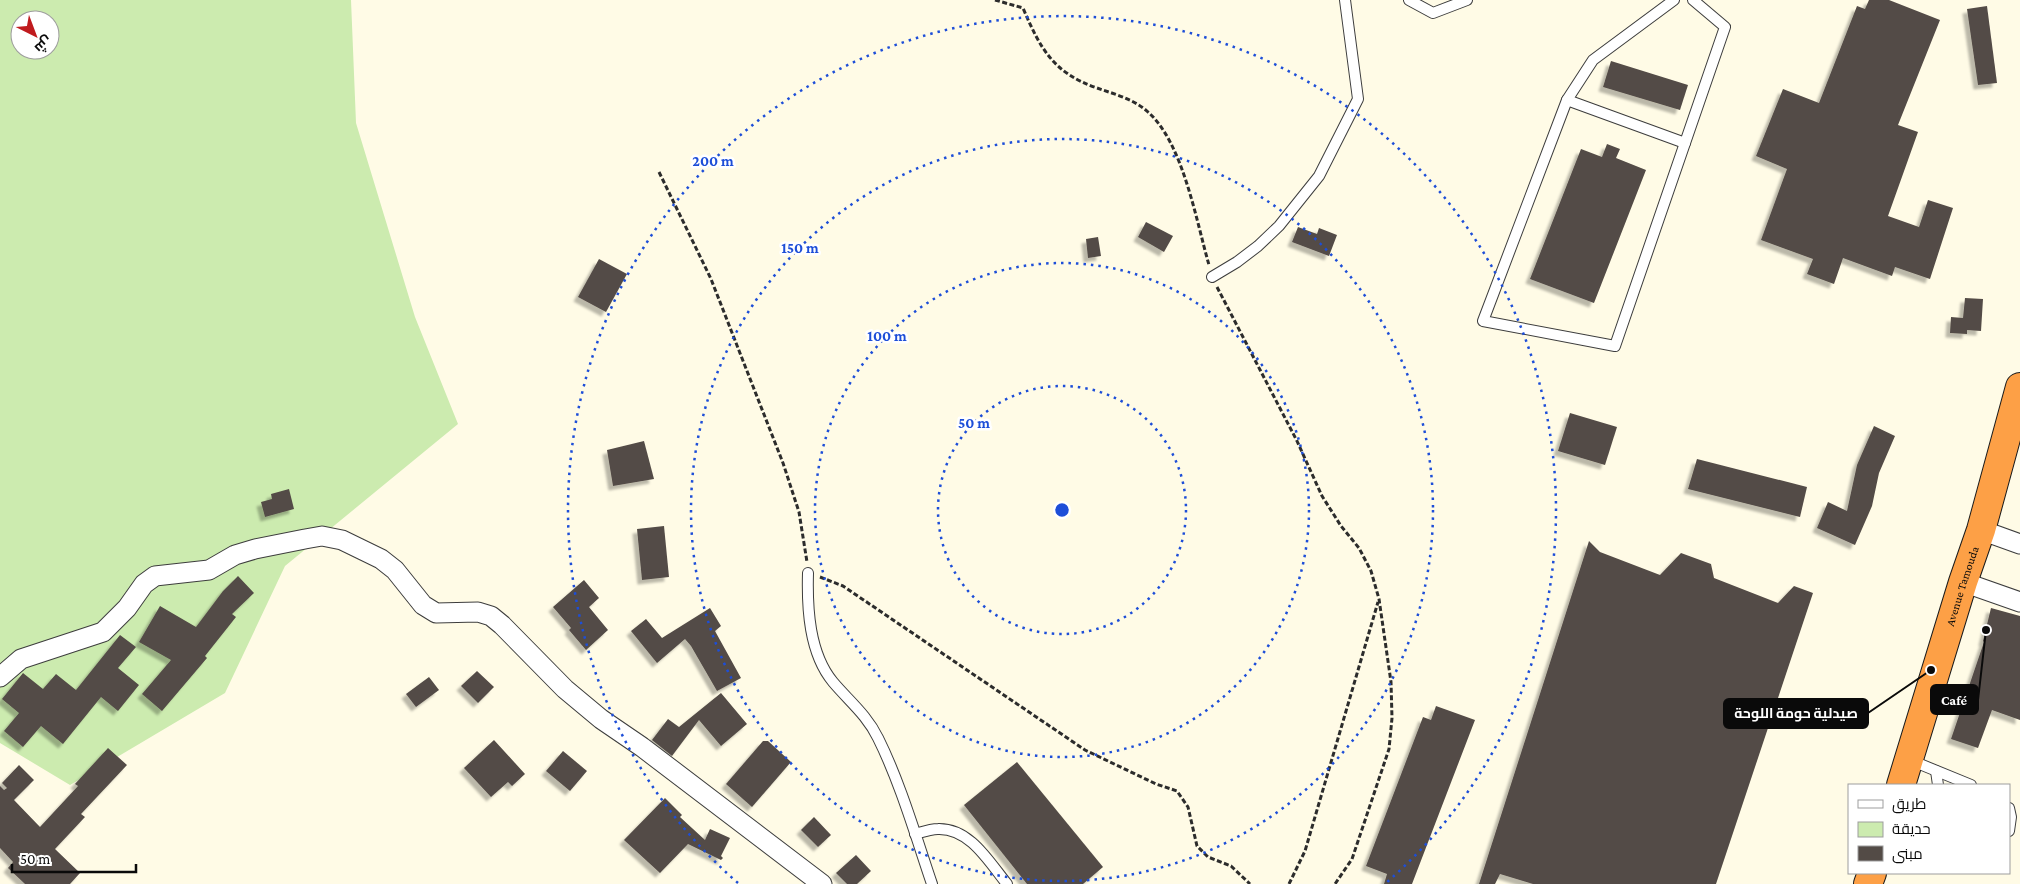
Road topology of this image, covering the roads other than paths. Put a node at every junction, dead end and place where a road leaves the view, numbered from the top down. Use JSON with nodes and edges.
{"nodes":[{"id":1,"x":1345,"y":0,"type":"edge"},
{"id":2,"x":1409,"y":0,"type":"edge"},
{"id":3,"x":1467,"y":0,"type":"edge"},
{"id":4,"x":1674,"y":0,"type":"edge"},
{"id":5,"x":1692,"y":0,"type":"edge"},
{"id":6,"x":1568,"y":100,"type":"junction"},
{"id":7,"x":1685,"y":143,"type":"junction"},
{"id":8,"x":1212,"y":278,"type":"road end"},
{"id":9,"x":2020,"y":387,"type":"edge"},
{"id":10,"x":1981,"y":530,"type":"junction"},
{"id":11,"x":2020,"y":544,"type":"edge"},
{"id":12,"x":808,"y":573,"type":"road end"},
{"id":13,"x":1963,"y":582,"type":"junction"},
{"id":14,"x":2020,"y":602,"type":"edge"},
{"id":15,"x":0,"y":677,"type":"edge"},
{"id":16,"x":1910,"y":760,"type":"junction"},
{"id":17,"x":1936,"y":771,"type":"junction"},
{"id":18,"x":1901,"y":784,"type":"edge"},
{"id":19,"x":1938,"y":784,"type":"edge"},
{"id":20,"x":1968,"y":784,"type":"edge"},
{"id":21,"x":915,"y":834,"type":"junction"},
{"id":22,"x":822,"y":884,"type":"edge"},
{"id":23,"x":932,"y":884,"type":"edge"},
{"id":24,"x":1007,"y":884,"type":"edge"}],
"edges":[{"from":1,"to":8,"type":"lane"},
{"from":2,"to":3,"type":"lane"},
{"from":4,"to":6,"type":"lane"},
{"from":5,"to":7,"type":"lane"},
{"from":6,"to":7,"type":"lane"},
{"from":6,"to":7,"type":"lane"},
{"from":9,"to":10,"type":"highway","name":"Avenue Tamouda"},
{"from":10,"to":11,"type":"street"},
{"from":10,"to":13,"type":"highway","name":"Avenue Tamouda"},
{"from":12,"to":21,"type":"lane"},
{"from":13,"to":14,"type":"street"},
{"from":13,"to":16,"type":"highway","name":"Avenue Tamouda"},
{"from":15,"to":22,"type":"street"},
{"from":16,"to":17,"type":"lane"},
{"from":16,"to":18,"type":"highway","name":"Avenue Tamouda"},
{"from":17,"to":19,"type":"lane"},
{"from":17,"to":20,"type":"lane"},
{"from":21,"to":23,"type":"lane"},
{"from":21,"to":24,"type":"lane"}]}
